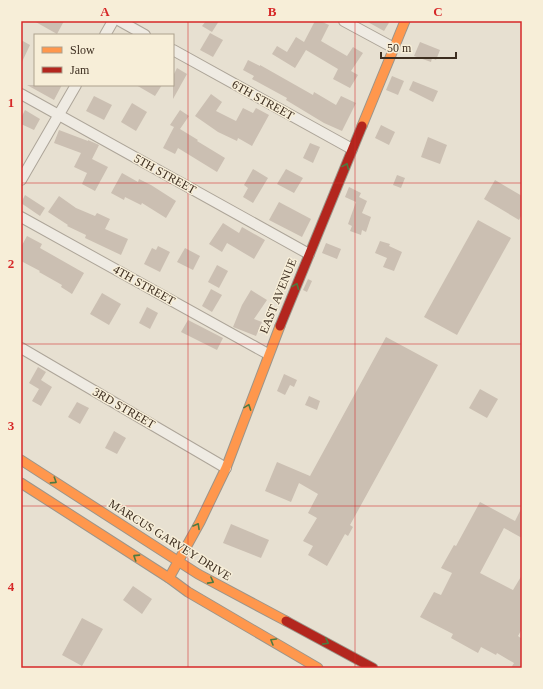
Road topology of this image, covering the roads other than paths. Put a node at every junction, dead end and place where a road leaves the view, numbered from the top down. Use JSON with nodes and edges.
{"nodes":[{"id":1,"x":113,"y":21,"type":"edge"},
{"id":2,"x":120,"y":21,"type":"edge"},
{"id":3,"x":344,"y":21,"type":"edge"},
{"id":4,"x":405,"y":21,"type":"edge"},
{"id":5,"x":106,"y":34,"type":"edge"},
{"id":6,"x":143,"y":34,"type":"edge"},
{"id":7,"x":394,"y":48,"type":"junction"},
{"id":8,"x":174,"y":51,"type":"edge"},
{"id":9,"x":75,"y":86,"type":"edge"},
{"id":10,"x":21,"y":94,"type":"edge"},
{"id":11,"x":59,"y":115,"type":"junction"},
{"id":12,"x":352,"y":149,"type":"junction"},
{"id":13,"x":21,"y":180,"type":"edge"},
{"id":14,"x":21,"y":217,"type":"edge"},
{"id":15,"x":309,"y":254,"type":"junction"},
{"id":16,"x":21,"y":348,"type":"edge"},
{"id":17,"x":268,"y":354,"type":"junction"},
{"id":18,"x":21,"y":460,"type":"edge"},
{"id":19,"x":226,"y":468,"type":"junction"},
{"id":20,"x":21,"y":483,"type":"edge"},
{"id":21,"x":178,"y":560,"type":"junction"},
{"id":22,"x":169,"y":578,"type":"junction"},
{"id":23,"x":318,"y":668,"type":"edge"},
{"id":24,"x":373,"y":668,"type":"edge"}],
"edges":[{"from":1,"to":5,"type":"street"},
{"from":2,"to":6,"type":"street"},
{"from":3,"to":7,"type":"street"},
{"from":4,"to":7,"type":"main road","name":"EAST AVENUE"},
{"from":7,"to":12,"type":"main road","name":"EAST AVENUE"},
{"from":8,"to":12,"type":"street","name":"6TH STREET"},
{"from":9,"to":11,"type":"street"},
{"from":10,"to":11,"type":"street","name":"5TH STREET"},
{"from":11,"to":13,"type":"street"},
{"from":11,"to":15,"type":"street","name":"5TH STREET"},
{"from":15,"to":12,"type":"main road","name":"EAST AVENUE","one_way":true},
{"from":14,"to":17,"type":"street","name":"4TH STREET"},
{"from":17,"to":15,"type":"main road","name":"EAST AVENUE","one_way":true},
{"from":16,"to":19,"type":"street","name":"3RD STREET"},
{"from":19,"to":17,"type":"main road","name":"EAST AVENUE","one_way":true},
{"from":18,"to":21,"type":"main road","name":"MARCUS GARVEY DRIVE","one_way":true},
{"from":21,"to":19,"type":"main road","name":"EAST AVENUE","one_way":true},
{"from":22,"to":20,"type":"main road","one_way":true},
{"from":21,"to":22,"type":"main road","name":"EAST AVENUE"},
{"from":21,"to":24,"type":"main road","name":"MARCUS GARVEY DRIVE","one_way":true},
{"from":23,"to":22,"type":"main road","one_way":true}]}
